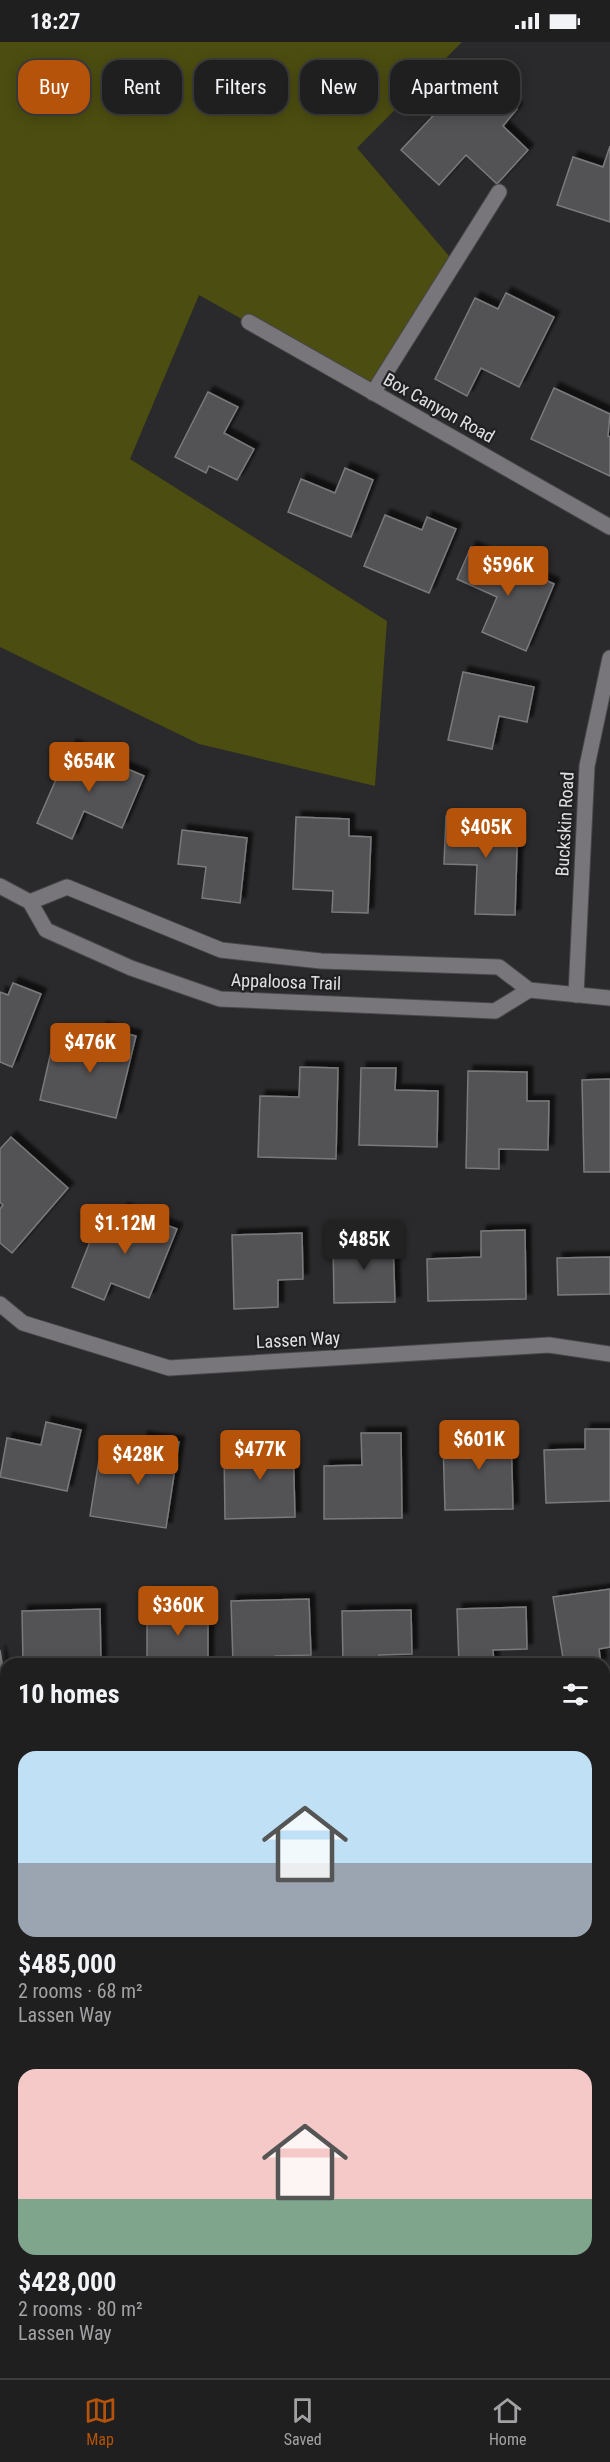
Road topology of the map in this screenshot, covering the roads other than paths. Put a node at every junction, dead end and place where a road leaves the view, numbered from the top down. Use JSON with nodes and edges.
{"nodes":[{"id":1,"x":499,"y":192,"type":"dead end"},
{"id":2,"x":249,"y":322,"type":"dead end"},
{"id":3,"x":373,"y":393,"type":"junction"},
{"id":4,"x":610,"y":527,"type":"edge"},
{"id":5,"x":610,"y":658,"type":"edge"},
{"id":6,"x":0,"y":886,"type":"edge"},
{"id":7,"x":30,"y":902,"type":"junction"},
{"id":8,"x":528,"y":990,"type":"junction"},
{"id":9,"x":576,"y":995,"type":"junction"},
{"id":10,"x":610,"y":998,"type":"edge"},
{"id":11,"x":0,"y":1304,"type":"edge"},
{"id":12,"x":610,"y":1354,"type":"edge"}],
"edges":[{"from":1,"to":3,"type":"street"},
{"from":2,"to":3,"type":"street","name":"Box Canyon Road"},
{"from":3,"to":4,"type":"street","name":"Box Canyon Road"},
{"from":5,"to":9,"type":"street","name":"Buckskin Road"},
{"from":6,"to":7,"type":"street"},
{"from":7,"to":8,"type":"street","name":"Appaloosa Trail"},
{"from":7,"to":8,"type":"street","name":"Appaloosa Trail"},
{"from":8,"to":9,"type":"street"},
{"from":9,"to":10,"type":"street"},
{"from":11,"to":12,"type":"street","name":"Lassen Way"}]}
